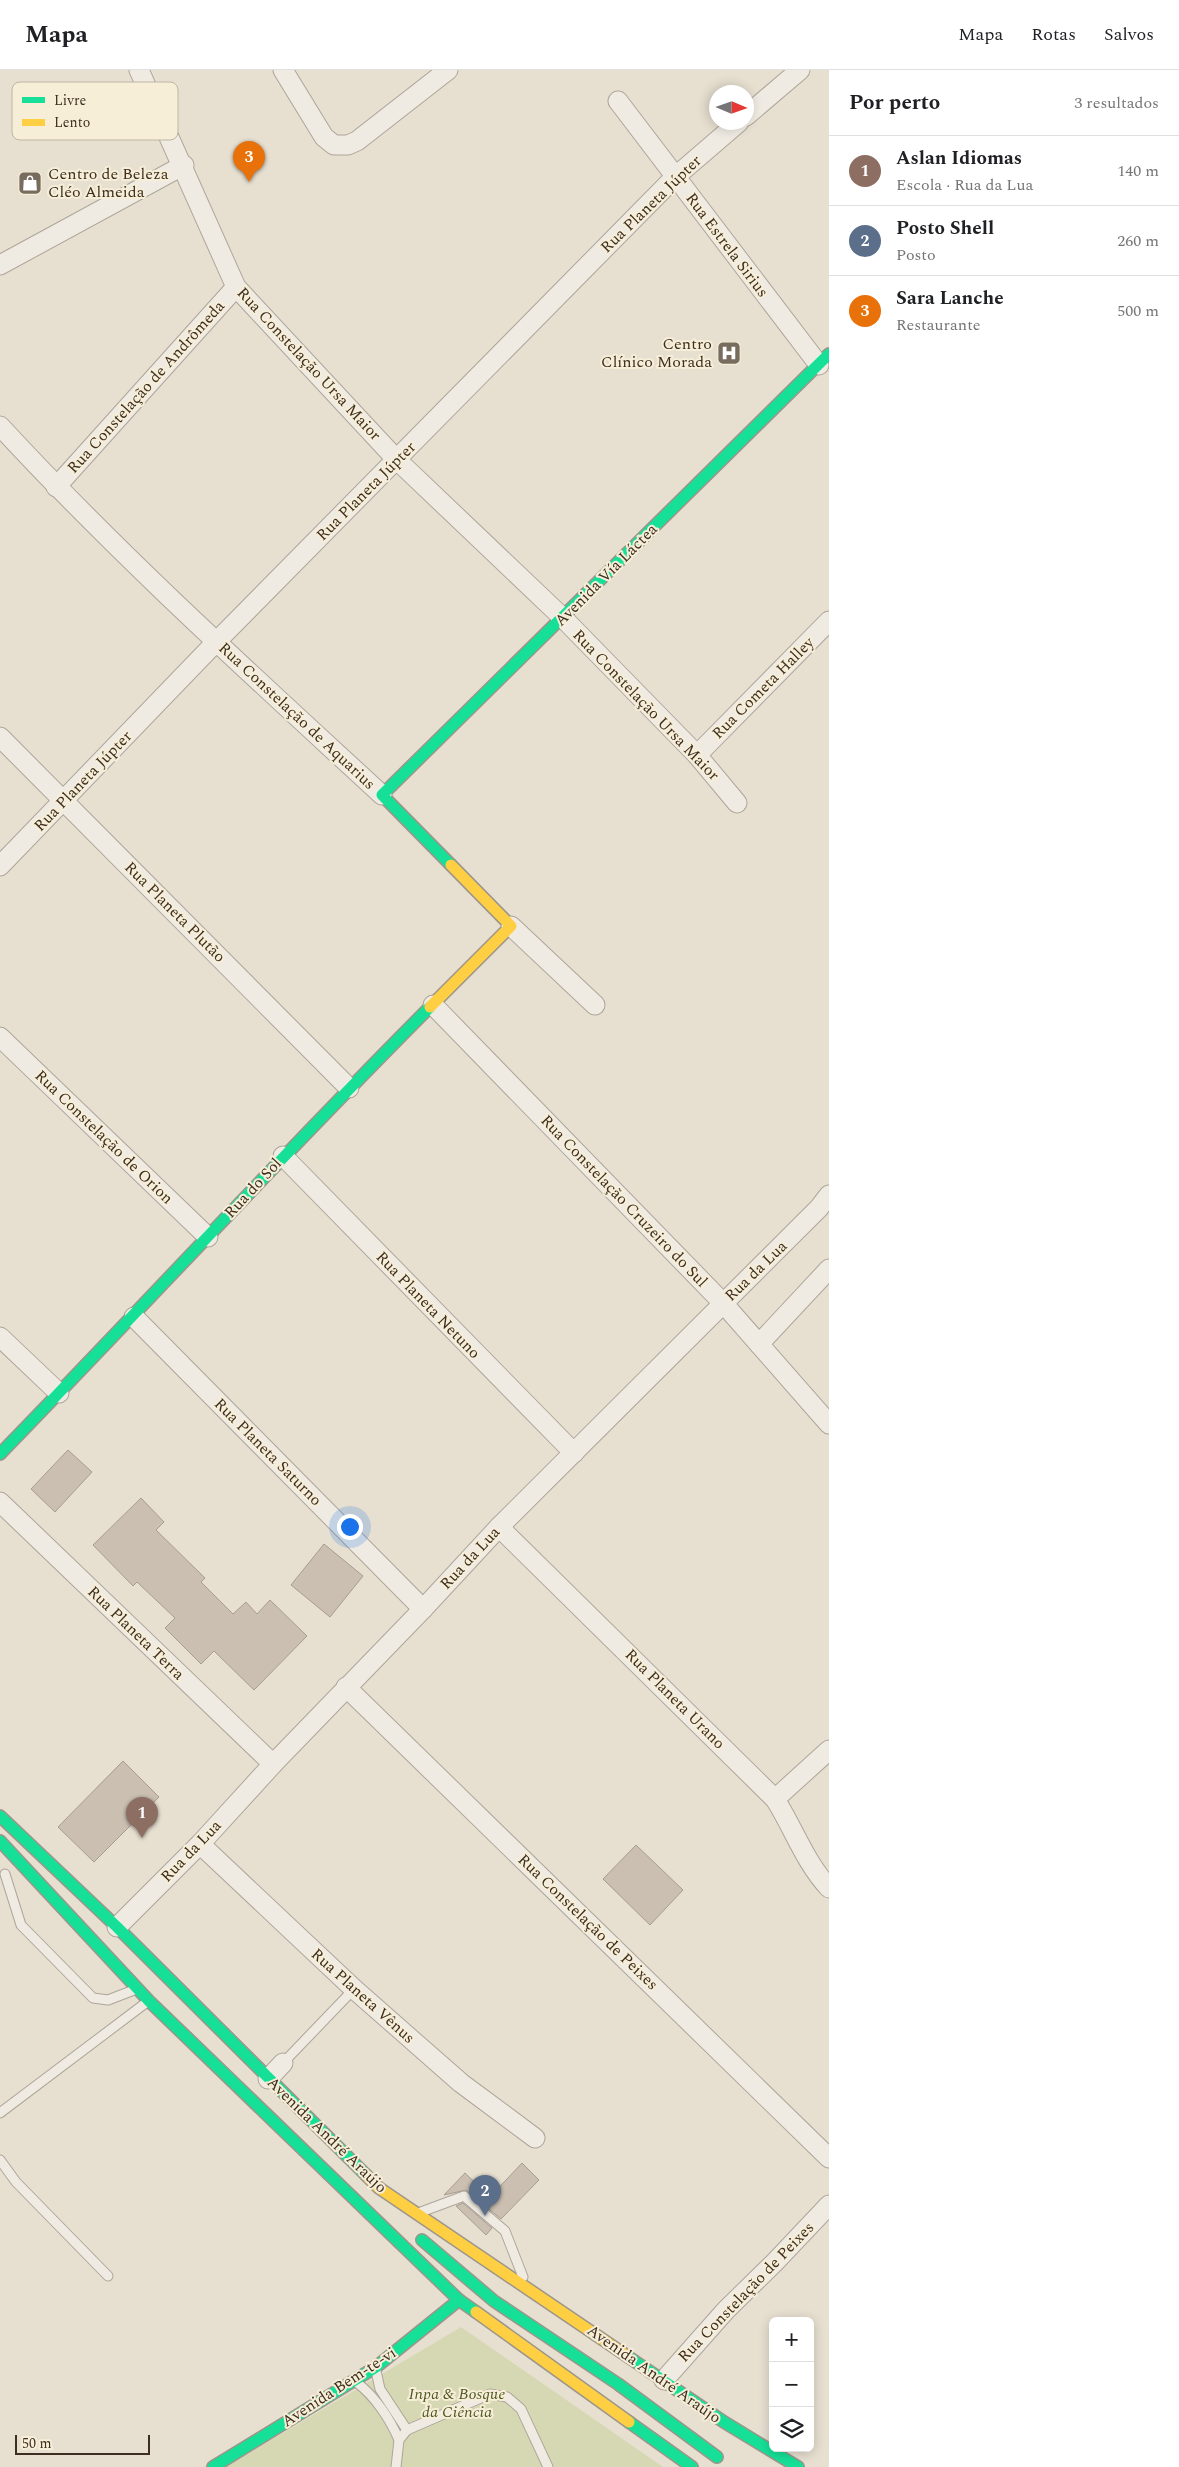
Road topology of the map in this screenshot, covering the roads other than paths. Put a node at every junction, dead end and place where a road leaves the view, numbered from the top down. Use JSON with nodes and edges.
{"nodes":[{"id":1,"x":283,"y":70,"type":"edge"},
{"id":2,"x":448,"y":70,"type":"edge"},
{"id":3,"x":800,"y":70,"type":"edge"},
{"id":4,"x":618,"y":101,"type":"dead end"},
{"id":5,"x":754,"y":109,"type":"edge"},
{"id":6,"x":730,"y":130,"type":"edge"},
{"id":7,"x":174,"y":140,"type":"edge"},
{"id":8,"x":184,"y":165,"type":"junction"},
{"id":9,"x":675,"y":177,"type":"junction"},
{"id":10,"x":0,"y":265,"type":"edge"},
{"id":11,"x":236,"y":287,"type":"junction"},
{"id":12,"x":824,"y":360,"type":"edge"},
{"id":13,"x":0,"y":426,"type":"edge"},
{"id":14,"x":398,"y":460,"type":"junction"},
{"id":15,"x":56,"y":487,"type":"junction"},
{"id":16,"x":563,"y":618,"type":"junction"},
{"id":17,"x":829,"y":621,"type":"edge"},
{"id":18,"x":216,"y":642,"type":"junction"},
{"id":19,"x":0,"y":737,"type":"edge"},
{"id":20,"x":697,"y":754,"type":"junction"},
{"id":21,"x":382,"y":794,"type":"junction"},
{"id":22,"x":65,"y":800,"type":"junction"},
{"id":23,"x":737,"y":803,"type":"dead end"},
{"id":24,"x":0,"y":866,"type":"edge"},
{"id":25,"x":511,"y":926,"type":"junction"},
{"id":26,"x":595,"y":1004,"type":"dead end"},
{"id":27,"x":433,"y":1005,"type":"junction"},
{"id":28,"x":0,"y":1038,"type":"edge"},
{"id":29,"x":349,"y":1088,"type":"junction"},
{"id":30,"x":283,"y":1156,"type":"junction"},
{"id":31,"x":829,"y":1194,"type":"edge"},
{"id":32,"x":208,"y":1238,"type":"junction"},
{"id":33,"x":829,"y":1269,"type":"edge"},
{"id":34,"x":723,"y":1302,"type":"junction"},
{"id":35,"x":134,"y":1317,"type":"junction"},
{"id":36,"x":0,"y":1337,"type":"edge"},
{"id":37,"x":759,"y":1344,"type":"junction"},
{"id":38,"x":59,"y":1393,"type":"junction"},
{"id":39,"x":829,"y":1424,"type":"edge"},
{"id":40,"x":574,"y":1453,"type":"junction"},
{"id":41,"x":0,"y":1454,"type":"edge"},
{"id":42,"x":0,"y":1502,"type":"edge"},
{"id":43,"x":499,"y":1527,"type":"junction"},
{"id":44,"x":423,"y":1609,"type":"junction"},
{"id":45,"x":346,"y":1687,"type":"junction"},
{"id":46,"x":829,"y":1750,"type":"edge"},
{"id":47,"x":272,"y":1764,"type":"junction"},
{"id":48,"x":775,"y":1799,"type":"junction"},
{"id":49,"x":0,"y":1816,"type":"edge"},
{"id":50,"x":0,"y":1841,"type":"edge"},
{"id":51,"x":200,"y":1844,"type":"junction"},
{"id":52,"x":24,"y":1866,"type":"junction"},
{"id":53,"x":2,"y":1876,"type":"edge"},
{"id":54,"x":829,"y":1888,"type":"edge"},
{"id":55,"x":117,"y":1927,"type":"junction"},
{"id":56,"x":137,"y":1988,"type":"junction"},
{"id":57,"x":354,"y":1989,"type":"junction"},
{"id":58,"x":149,"y":2001,"type":"junction"},
{"id":59,"x":283,"y":2063,"type":"joint"},
{"id":60,"x":268,"y":2079,"type":"junction"},
{"id":61,"x":0,"y":2113,"type":"edge"},
{"id":62,"x":535,"y":2138,"type":"dead end"},
{"id":63,"x":829,"y":2158,"type":"edge"},
{"id":64,"x":0,"y":2160,"type":"edge"},
{"id":65,"x":379,"y":2188,"type":"junction"},
{"id":66,"x":829,"y":2205,"type":"edge"},
{"id":67,"x":417,"y":2214,"type":"junction"},
{"id":68,"x":400,"y":2215,"type":"dead end"},
{"id":69,"x":410,"y":2229,"type":"dead end"},
{"id":70,"x":108,"y":2276,"type":"dead end"},
{"id":71,"x":527,"y":2287,"type":"junction"},
{"id":72,"x":459,"y":2300,"type":"junction"},
{"id":73,"x":376,"y":2367,"type":"junction"},
{"id":74,"x":664,"y":2380,"type":"junction"},
{"id":75,"x":354,"y":2381,"type":"junction"},
{"id":76,"x":724,"y":2422,"type":"junction"},
{"id":77,"x":407,"y":2430,"type":"junction"},
{"id":78,"x":399,"y":2440,"type":"junction"},
{"id":79,"x":740,"y":2447,"type":"dead end"},
{"id":80,"x":717,"y":2457,"type":"dead end"},
{"id":81,"x":213,"y":2467,"type":"edge"},
{"id":82,"x":396,"y":2467,"type":"edge"},
{"id":83,"x":548,"y":2467,"type":"edge"},
{"id":84,"x":692,"y":2467,"type":"edge"},
{"id":85,"x":798,"y":2467,"type":"edge"}],
"edges":[{"from":1,"to":2,"type":"street"},
{"from":3,"to":5,"type":"street"},
{"from":4,"to":9,"type":"street","name":"Rua Estrela Sirius"},
{"from":6,"to":9,"type":"street","name":"Rua Planeta Júpter"},
{"from":7,"to":8,"type":"street","name":"Rua Constelação Ursa Maior"},
{"from":8,"to":10,"type":"street"},
{"from":8,"to":11,"type":"street","name":"Rua Constelação Ursa Maior"},
{"from":9,"to":12,"type":"street","name":"Rua Estrela Sirius"},
{"from":9,"to":14,"type":"street","name":"Rua Planeta Júpter"},
{"from":11,"to":14,"type":"street","name":"Rua Constelação Ursa Maior"},
{"from":11,"to":15,"type":"street","name":"Rua Constelação de Andrômeda"},
{"from":12,"to":16,"type":"main road","name":"Avenida Vía Láctea"},
{"from":13,"to":15,"type":"street","name":"Rua Constelação de Aquarius"},
{"from":14,"to":16,"type":"street","name":"Rua Constelação Ursa Maior"},
{"from":14,"to":18,"type":"street","name":"Rua Planeta Júpter"},
{"from":15,"to":18,"type":"street","name":"Rua Constelação de Aquarius"},
{"from":16,"to":20,"type":"street","name":"Rua Constelação Ursa Maior"},
{"from":16,"to":21,"type":"main road","name":"Avenida Vía Láctea"},
{"from":17,"to":20,"type":"street","name":"Rua Cometa Halley"},
{"from":18,"to":21,"type":"street","name":"Rua Constelação de Aquarius"},
{"from":18,"to":22,"type":"street","name":"Rua Planeta Júpter"},
{"from":19,"to":22,"type":"street","name":"Rua Planeta Plutão"},
{"from":20,"to":23,"type":"street","name":"Rua Constelação Ursa Maior"},
{"from":21,"to":25,"type":"main road","name":"Rua Constelação de Aquarius"},
{"from":22,"to":24,"type":"street","name":"Rua Planeta Júpter"},
{"from":22,"to":29,"type":"street","name":"Rua Planeta Plutão"},
{"from":25,"to":26,"type":"street","name":"Rua Constelação de Aquarius"},
{"from":25,"to":27,"type":"main road","name":"Rua do Sol"},
{"from":27,"to":29,"type":"main road","name":"Rua do Sol"},
{"from":27,"to":34,"type":"street","name":"Rua Constelação Cruzeiro do Sul"},
{"from":28,"to":32,"type":"street","name":"Rua Constelação de Orion"},
{"from":29,"to":30,"type":"main road","name":"Rua do Sol"},
{"from":30,"to":32,"type":"main road","name":"Rua do Sol"},
{"from":30,"to":40,"type":"street","name":"Rua Planeta Netuno"},
{"from":31,"to":34,"type":"street","name":"Rua da Lua"},
{"from":32,"to":35,"type":"main road","name":"Rua do Sol"},
{"from":33,"to":37,"type":"street"},
{"from":34,"to":37,"type":"street","name":"Rua Constelação Cruzeiro do Sul"},
{"from":34,"to":40,"type":"street","name":"Rua da Lua"},
{"from":35,"to":38,"type":"main road","name":"Rua do Sol"},
{"from":35,"to":44,"type":"street","name":"Rua Planeta Saturno"},
{"from":36,"to":38,"type":"street"},
{"from":37,"to":39,"type":"street","name":"Rua Constelação Cruzeiro do Sul"},
{"from":38,"to":41,"type":"main road","name":"Rua do Sol"},
{"from":40,"to":43,"type":"street","name":"Rua da Lua"},
{"from":42,"to":47,"type":"street","name":"Rua Planeta Terra"},
{"from":43,"to":44,"type":"street","name":"Rua da Lua"},
{"from":43,"to":48,"type":"street","name":"Rua Planeta Urano"},
{"from":44,"to":45,"type":"street","name":"Rua da Lua"},
{"from":45,"to":47,"type":"street","name":"Rua da Lua"},
{"from":45,"to":63,"type":"street","name":"Rua Constelação de Peixes"},
{"from":46,"to":48,"type":"street"},
{"from":47,"to":51,"type":"street","name":"Rua da Lua"},
{"from":48,"to":54,"type":"street","name":"Rua Planeta Urano"},
{"from":49,"to":55,"type":"main road","name":"Avenida André Araújo"},
{"from":50,"to":52,"type":"main road","name":"Avenida André Araújo"},
{"from":51,"to":55,"type":"street","name":"Rua da Lua"},
{"from":51,"to":57,"type":"street","name":"Rua Planeta Vênus"},
{"from":52,"to":53,"type":"lane"},
{"from":52,"to":56,"type":"main road","name":"Avenida André Araújo"},
{"from":53,"to":56,"type":"lane"},
{"from":55,"to":60,"type":"main road","name":"Avenida André Araújo"},
{"from":56,"to":58,"type":"main road","name":"Avenida André Araújo"},
{"from":57,"to":59,"type":"lane"},
{"from":57,"to":62,"type":"street","name":"Rua Planeta Vênus"},
{"from":58,"to":61,"type":"lane"},
{"from":58,"to":72,"type":"main road","name":"Avenida André Araújo"},
{"from":59,"to":60,"type":"street"},
{"from":60,"to":65,"type":"main road","name":"Avenida André Araújo"},
{"from":64,"to":70,"type":"lane"},
{"from":65,"to":67,"type":"main road","name":"Avenida André Araújo"},
{"from":65,"to":68,"type":"main road"},
{"from":66,"to":74,"type":"street","name":"Rua Constelação de Peixes"},
{"from":67,"to":71,"type":"main road","name":"Avenida André Araújo"},
{"from":67,"to":71,"type":"lane"},
{"from":69,"to":80,"type":"main road"},
{"from":71,"to":74,"type":"main road","name":"Avenida André Araújo"},
{"from":72,"to":73,"type":"main road","name":"Avenida Bem-te-vi"},
{"from":72,"to":84,"type":"main road","name":"Avenida André Araújo"},
{"from":73,"to":75,"type":"main road","name":"Avenida Bem-te-vi"},
{"from":73,"to":77,"type":"lane"},
{"from":74,"to":76,"type":"main road","name":"Avenida André Araújo"},
{"from":75,"to":78,"type":"lane"},
{"from":75,"to":81,"type":"main road","name":"Avenida Bem-te-vi"},
{"from":76,"to":79,"type":"main road"},
{"from":76,"to":85,"type":"main road","name":"Avenida André Araújo"},
{"from":77,"to":78,"type":"lane"},
{"from":77,"to":83,"type":"lane"},
{"from":78,"to":82,"type":"lane"}]}
